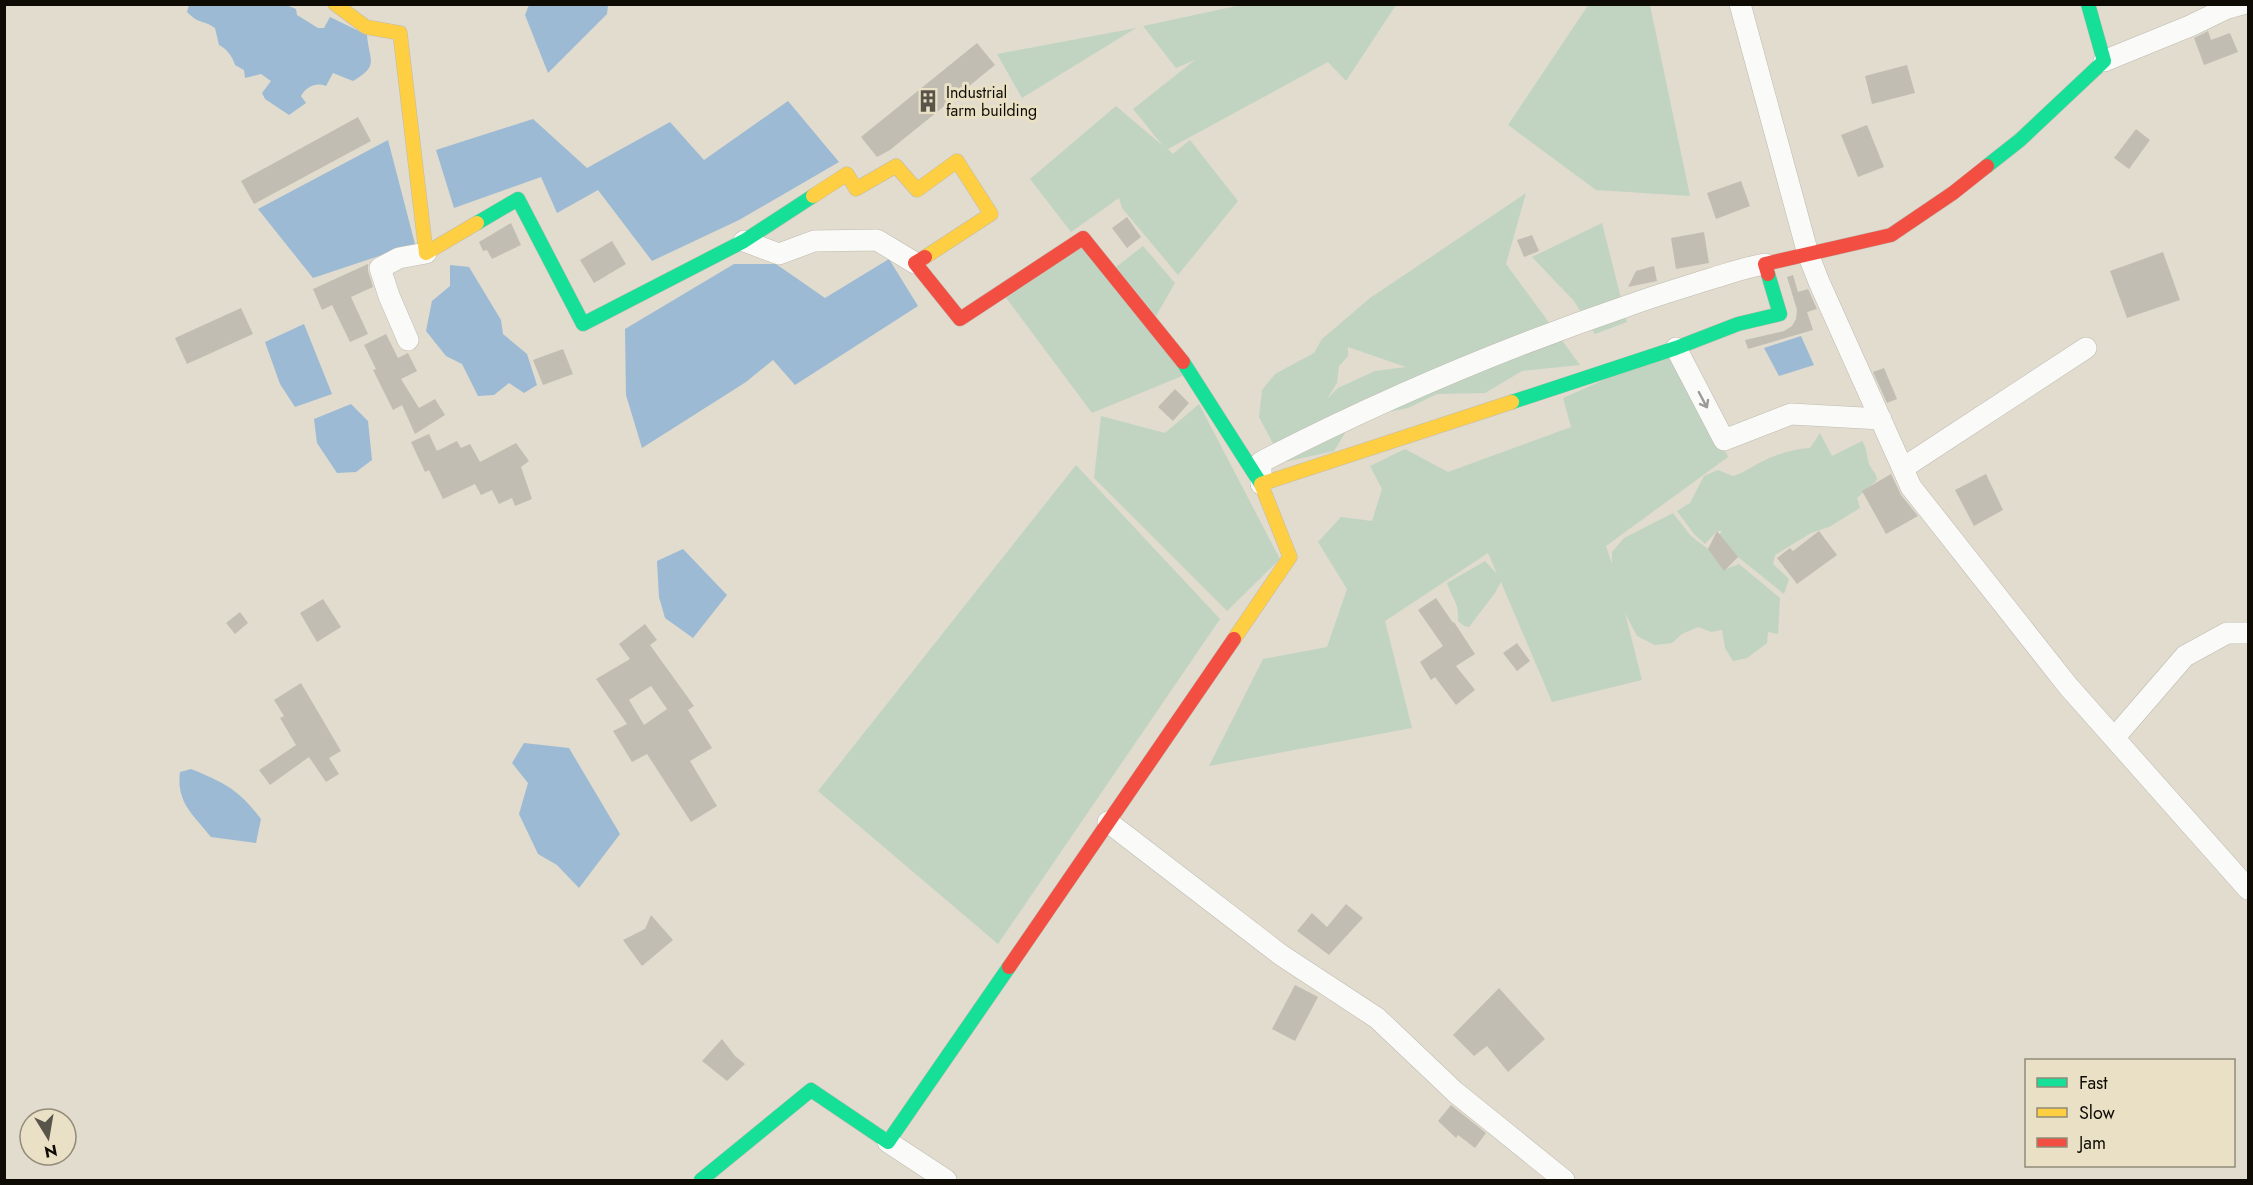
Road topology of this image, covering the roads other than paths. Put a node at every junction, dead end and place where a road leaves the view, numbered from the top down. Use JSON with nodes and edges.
{"nodes":[{"id":1,"x":335,"y":4,"type":"edge"},
{"id":2,"x":1740,"y":4,"type":"edge"},
{"id":3,"x":2088,"y":4,"type":"edge"},
{"id":4,"x":2243,"y":4,"type":"edge"},
{"id":5,"x":2104,"y":61,"type":"junction"},
{"id":6,"x":744,"y":241,"type":"junction"},
{"id":7,"x":426,"y":252,"type":"junction"},
{"id":8,"x":1808,"y":254,"type":"junction"},
{"id":9,"x":915,"y":263,"type":"junction"},
{"id":10,"x":1765,"y":264,"type":"junction"},
{"id":11,"x":408,"y":340,"type":"dead end"},
{"id":12,"x":1676,"y":348,"type":"junction"},
{"id":13,"x":2086,"y":348,"type":"dead end"},
{"id":14,"x":1881,"y":419,"type":"junction"},
{"id":15,"x":1903,"y":468,"type":"junction"},
{"id":16,"x":1261,"y":484,"type":"junction"},
{"id":17,"x":2248,"y":633,"type":"edge"},
{"id":18,"x":2115,"y":737,"type":"junction"},
{"id":19,"x":1108,"y":822,"type":"junction"},
{"id":20,"x":2248,"y":889,"type":"edge"},
{"id":21,"x":888,"y":1142,"type":"junction"},
{"id":22,"x":701,"y":1180,"type":"edge"},
{"id":23,"x":946,"y":1180,"type":"edge"},
{"id":24,"x":1564,"y":1180,"type":"edge"}],
"edges":[{"from":1,"to":7,"type":"street"},
{"from":2,"to":8,"type":"street"},
{"from":3,"to":5,"type":"street"},
{"from":4,"to":5,"type":"street"},
{"from":5,"to":8,"type":"street"},
{"from":6,"to":7,"type":"street"},
{"from":6,"to":9,"type":"street"},
{"from":6,"to":9,"type":"street"},
{"from":7,"to":11,"type":"street"},
{"from":8,"to":10,"type":"street"},
{"from":8,"to":14,"type":"street"},
{"from":9,"to":16,"type":"street"},
{"from":10,"to":12,"type":"street"},
{"from":10,"to":16,"type":"street"},
{"from":12,"to":14,"type":"street","one_way":true},
{"from":12,"to":16,"type":"street"},
{"from":13,"to":15,"type":"street"},
{"from":14,"to":15,"type":"street"},
{"from":15,"to":18,"type":"street"},
{"from":16,"to":19,"type":"street"},
{"from":17,"to":18,"type":"street"},
{"from":18,"to":20,"type":"street"},
{"from":19,"to":21,"type":"street"},
{"from":19,"to":24,"type":"street"},
{"from":21,"to":22,"type":"street"},
{"from":21,"to":23,"type":"street"}]}
